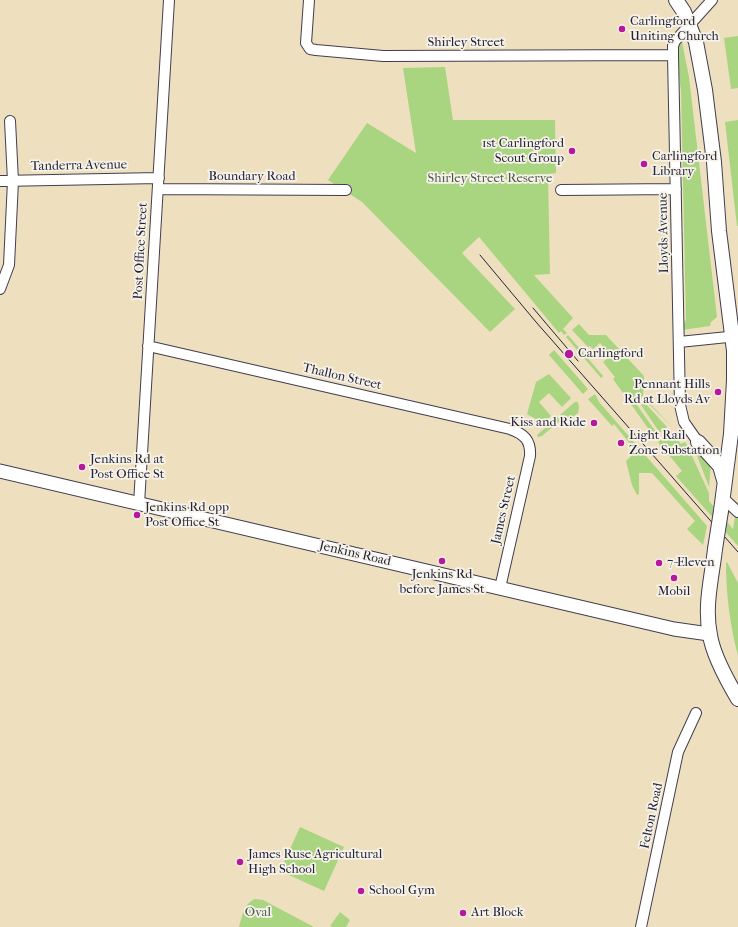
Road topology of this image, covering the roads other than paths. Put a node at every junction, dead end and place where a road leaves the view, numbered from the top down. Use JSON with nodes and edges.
{"nodes":[{"id":1,"x":169,"y":0,"type":"edge"},
{"id":2,"x":309,"y":0,"type":"edge"},
{"id":3,"x":676,"y":0,"type":"edge"},
{"id":4,"x":712,"y":0,"type":"edge"},
{"id":5,"x":690,"y":25,"type":"junction"},
{"id":6,"x":673,"y":55,"type":"junction"},
{"id":7,"x":10,"y":121,"type":"dead end"},
{"id":8,"x":158,"y":178,"type":"junction"},
{"id":9,"x":0,"y":181,"type":"edge"},
{"id":10,"x":12,"y":181,"type":"junction"},
{"id":11,"x":158,"y":190,"type":"junction"},
{"id":12,"x":346,"y":190,"type":"dead end"},
{"id":13,"x":561,"y":190,"type":"dead end"},
{"id":14,"x":676,"y":190,"type":"junction"},
{"id":15,"x":0,"y":289,"type":"edge"},
{"id":16,"x":735,"y":337,"type":"edge"},
{"id":17,"x":679,"y":342,"type":"junction"},
{"id":18,"x":148,"y":346,"type":"junction"},
{"id":19,"x":527,"y":439,"type":"joint"},
{"id":20,"x":698,"y":442,"type":"joint"},
{"id":21,"x":0,"y":471,"type":"edge"},
{"id":22,"x":725,"y":482,"type":"junction"},
{"id":23,"x":139,"y":504,"type":"junction"},
{"id":24,"x":722,"y":504,"type":"junction"},
{"id":25,"x":738,"y":512,"type":"edge"},
{"id":26,"x":500,"y":588,"type":"junction"},
{"id":27,"x":709,"y":634,"type":"junction"},
{"id":28,"x":738,"y":699,"type":"edge"},
{"id":29,"x":696,"y":713,"type":"dead end"},
{"id":30,"x":642,"y":927,"type":"edge"}],
"edges":[{"from":1,"to":8,"type":"street","name":"Post Office Street"},
{"from":2,"to":6,"type":"street","name":"Shirley Street"},
{"from":3,"to":5,"type":"highway"},
{"from":4,"to":5,"type":"street","name":"Lloyds Avenue"},
{"from":5,"to":6,"type":"street","name":"Lloyds Avenue"},
{"from":5,"to":16,"type":"highway"},
{"from":6,"to":14,"type":"street","name":"Lloyds Avenue"},
{"from":7,"to":10,"type":"street"},
{"from":8,"to":10,"type":"street","name":"Tanderra Avenue"},
{"from":8,"to":11,"type":"street","name":"Post Office Street"},
{"from":9,"to":10,"type":"street","name":"Tanderra Avenue"},
{"from":10,"to":15,"type":"street"},
{"from":11,"to":12,"type":"street","name":"Boundary Road"},
{"from":11,"to":18,"type":"street","name":"Post Office Street"},
{"from":13,"to":14,"type":"street"},
{"from":14,"to":17,"type":"street","name":"Lloyds Avenue"},
{"from":16,"to":17,"type":"street"},
{"from":16,"to":22,"type":"highway"},
{"from":17,"to":20,"type":"street","name":"Lloyds Avenue"},
{"from":18,"to":19,"type":"street","name":"Thallon Street"},
{"from":18,"to":23,"type":"street","name":"Post Office Street"},
{"from":19,"to":26,"type":"street","name":"James Street"},
{"from":20,"to":22,"type":"highway"},
{"from":21,"to":23,"type":"main road","name":"Jenkins Road"},
{"from":22,"to":24,"type":"highway"},
{"from":23,"to":26,"type":"main road","name":"Jenkins Road"},
{"from":24,"to":25,"type":"street"},
{"from":24,"to":27,"type":"highway","bridge":true},
{"from":26,"to":27,"type":"main road","name":"Jenkins Road"},
{"from":27,"to":28,"type":"highway"},
{"from":29,"to":30,"type":"street","name":"Felton Road"}]}
